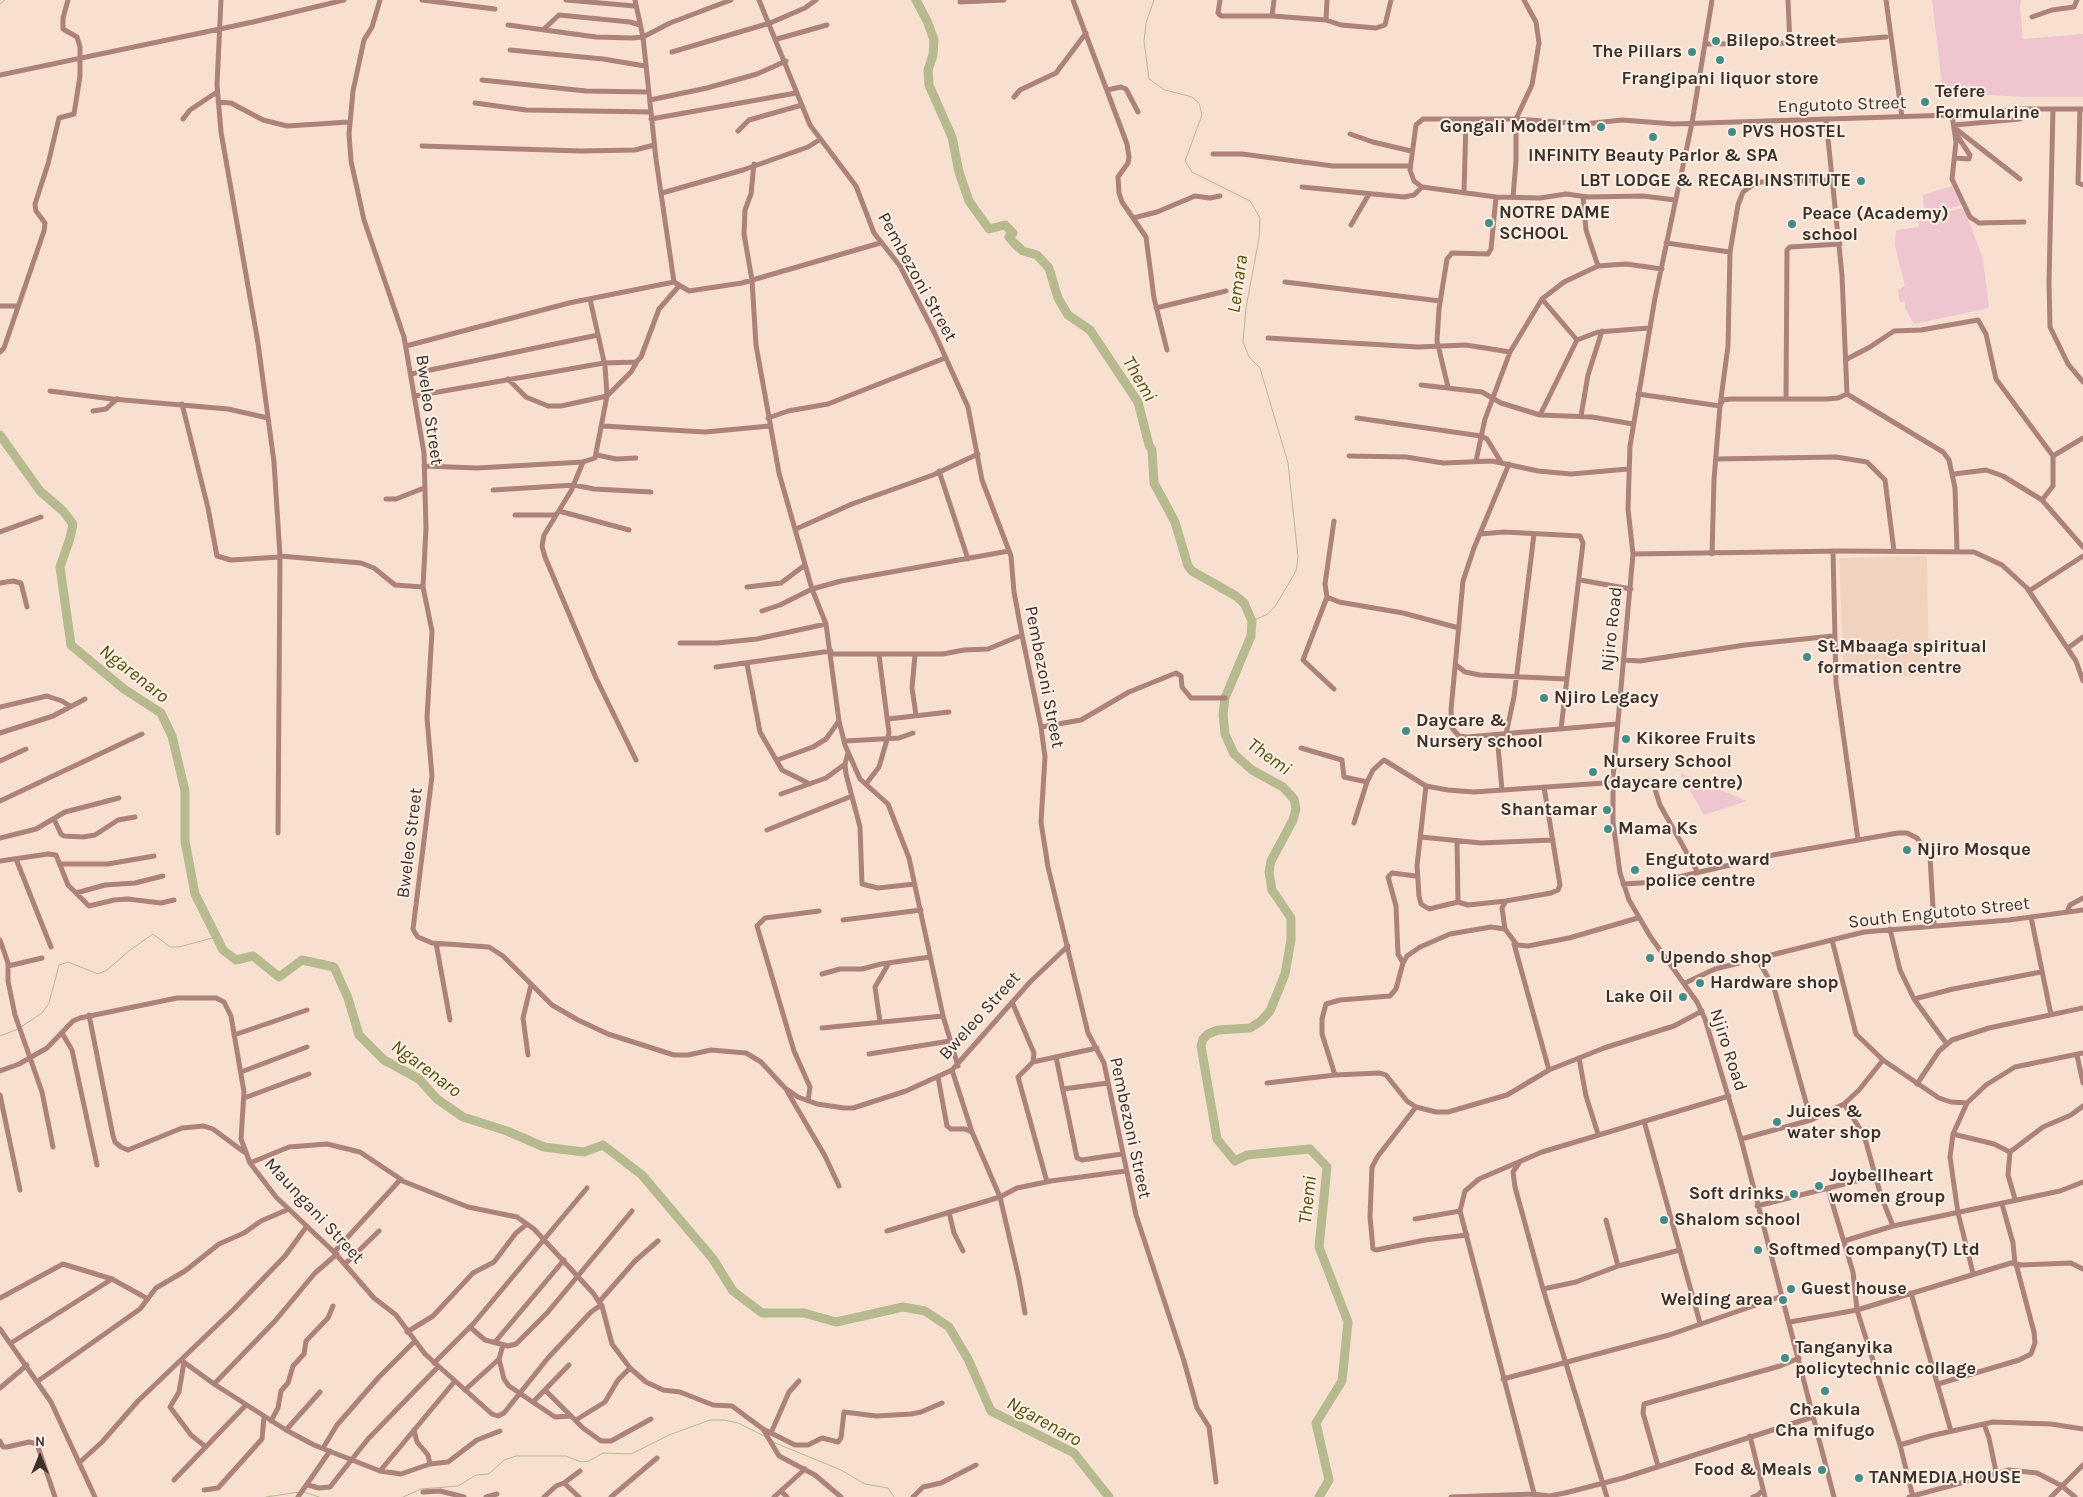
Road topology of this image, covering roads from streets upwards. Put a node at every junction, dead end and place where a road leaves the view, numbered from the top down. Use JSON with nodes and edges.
{"nodes":[{"id":1,"x":68,"y":0,"type":"edge"},
{"id":2,"x":222,"y":0,"type":"edge"},
{"id":3,"x":344,"y":0,"type":"edge"},
{"id":4,"x":380,"y":0,"type":"edge"},
{"id":5,"x":422,"y":0,"type":"edge"},
{"id":6,"x":566,"y":0,"type":"edge"},
{"id":7,"x":731,"y":0,"type":"edge"},
{"id":8,"x":759,"y":0,"type":"edge"},
{"id":9,"x":816,"y":0,"type":"edge"},
{"id":10,"x":1004,"y":0,"type":"edge"},
{"id":11,"x":1073,"y":0,"type":"edge"},
{"id":12,"x":1220,"y":0,"type":"edge"},
{"id":13,"x":1274,"y":0,"type":"edge"},
{"id":14,"x":1327,"y":0,"type":"edge"},
{"id":15,"x":1391,"y":0,"type":"edge"},
{"id":16,"x":1524,"y":0,"type":"edge"},
{"id":17,"x":1712,"y":0,"type":"edge"},
{"id":18,"x":1788,"y":0,"type":"edge"},
{"id":19,"x":1886,"y":0,"type":"edge"},
{"id":20,"x":2077,"y":0,"type":"edge"},
{"id":21,"x":960,"y":2,"type":"dead end"},
{"id":22,"x":635,"y":3,"type":"edge"},
{"id":23,"x":495,"y":9,"type":"dead end"},
{"id":24,"x":1272,"y":16,"type":"junction"},
{"id":25,"x":2032,"y":17,"type":"dead end"},
{"id":26,"x":1326,"y":20,"type":"junction"},
{"id":27,"x":770,"y":23,"type":"junction"},
{"id":28,"x":508,"y":25,"type":"dead end"},
{"id":29,"x":640,"y":25,"type":"junction"},
{"id":30,"x":827,"y":25,"type":"dead end"},
{"id":31,"x":220,"y":28,"type":"junction"},
{"id":32,"x":544,"y":29,"type":"junction"},
{"id":33,"x":1086,"y":33,"type":"junction"},
{"id":34,"x":643,"y":36,"type":"junction"},
{"id":35,"x":1886,"y":37,"type":"dead end"},
{"id":36,"x":777,"y":39,"type":"junction"},
{"id":37,"x":1706,"y":44,"type":"junction"},
{"id":38,"x":1790,"y":44,"type":"junction"},
{"id":39,"x":510,"y":50,"type":"dead end"},
{"id":40,"x":672,"y":52,"type":"dead end"},
{"id":41,"x":81,"y":59,"type":"junction"},
{"id":42,"x":786,"y":61,"type":"junction"},
{"id":43,"x":645,"y":66,"type":"junction"},
{"id":44,"x":0,"y":75,"type":"edge"},
{"id":45,"x":482,"y":80,"type":"dead end"},
{"id":46,"x":1107,"y":90,"type":"junction"},
{"id":47,"x":217,"y":92,"type":"junction"},
{"id":48,"x":648,"y":92,"type":"junction"},
{"id":49,"x":796,"y":93,"type":"junction"},
{"id":50,"x":1014,"y":96,"type":"dead end"},
{"id":51,"x":650,"y":100,"type":"junction"},
{"id":52,"x":218,"y":102,"type":"junction"},
{"id":53,"x":475,"y":103,"type":"dead end"},
{"id":54,"x":802,"y":105,"type":"junction"},
{"id":55,"x":2054,"y":109,"type":"junction"},
{"id":56,"x":2081,"y":109,"type":"edge"},
{"id":57,"x":651,"y":112,"type":"junction"},
{"id":58,"x":1138,"y":112,"type":"dead end"},
{"id":59,"x":1952,"y":115,"type":"junction"},
{"id":60,"x":1902,"y":117,"type":"junction"},
{"id":61,"x":183,"y":119,"type":"dead end"},
{"id":62,"x":651,"y":119,"type":"junction"},
{"id":63,"x":1516,"y":119,"type":"junction"},
{"id":64,"x":1826,"y":119,"type":"junction"},
{"id":65,"x":2020,"y":119,"type":"dead end"},
{"id":66,"x":1466,"y":120,"type":"junction"},
{"id":67,"x":349,"y":122,"type":"junction"},
{"id":68,"x":1692,"y":123,"type":"junction"},
{"id":69,"x":1955,"y":129,"type":"junction"},
{"id":70,"x":738,"y":131,"type":"dead end"},
{"id":71,"x":1350,"y":134,"type":"dead end"},
{"id":72,"x":819,"y":140,"type":"junction"},
{"id":73,"x":654,"y":145,"type":"junction"},
{"id":74,"x":422,"y":146,"type":"dead end"},
{"id":75,"x":1411,"y":151,"type":"junction"},
{"id":76,"x":1213,"y":154,"type":"dead end"},
{"id":77,"x":1955,"y":158,"type":"junction"},
{"id":78,"x":754,"y":164,"type":"junction"},
{"id":79,"x":1410,"y":166,"type":"junction"},
{"id":80,"x":2020,"y":179,"type":"dead end"},
{"id":81,"x":1833,"y":180,"type":"junction"},
{"id":82,"x":2083,"y":185,"type":"edge"},
{"id":83,"x":1302,"y":187,"type":"dead end"},
{"id":84,"x":1422,"y":187,"type":"junction"},
{"id":85,"x":662,"y":193,"type":"junction"},
{"id":86,"x":1464,"y":193,"type":"junction"},
{"id":87,"x":1370,"y":194,"type":"junction"},
{"id":88,"x":1220,"y":196,"type":"dead end"},
{"id":89,"x":1496,"y":197,"type":"junction"},
{"id":90,"x":1513,"y":197,"type":"junction"},
{"id":91,"x":1583,"y":197,"type":"junction"},
{"id":92,"x":1675,"y":200,"type":"junction"},
{"id":93,"x":1134,"y":218,"type":"junction"},
{"id":94,"x":2024,"y":222,"type":"dead end"},
{"id":95,"x":1351,"y":225,"type":"dead end"},
{"id":96,"x":880,"y":243,"type":"junction"},
{"id":97,"x":1666,"y":243,"type":"junction"},
{"id":98,"x":1840,"y":244,"type":"junction"},
{"id":99,"x":1730,"y":252,"type":"junction"},
{"id":100,"x":1598,"y":266,"type":"junction"},
{"id":101,"x":1662,"y":269,"type":"junction"},
{"id":102,"x":752,"y":280,"type":"junction"},
{"id":103,"x":1285,"y":282,"type":"dead end"},
{"id":104,"x":676,"y":284,"type":"junction"},
{"id":105,"x":1226,"y":291,"type":"dead end"},
{"id":106,"x":590,"y":299,"type":"junction"},
{"id":107,"x":1542,"y":299,"type":"junction"},
{"id":108,"x":1440,"y":301,"type":"junction"},
{"id":109,"x":0,"y":306,"type":"edge"},
{"id":110,"x":18,"y":306,"type":"junction"},
{"id":111,"x":1156,"y":308,"type":"junction"},
{"id":112,"x":1649,"y":328,"type":"junction"},
{"id":113,"x":1602,"y":331,"type":"junction"},
{"id":114,"x":598,"y":334,"type":"junction"},
{"id":115,"x":1268,"y":338,"type":"dead end"},
{"id":116,"x":1577,"y":340,"type":"junction"},
{"id":117,"x":406,"y":346,"type":"junction"},
{"id":118,"x":1438,"y":346,"type":"junction"},
{"id":119,"x":1167,"y":350,"type":"dead end"},
{"id":120,"x":0,"y":352,"type":"edge"},
{"id":121,"x":1510,"y":352,"type":"junction"},
{"id":122,"x":945,"y":358,"type":"junction"},
{"id":123,"x":1847,"y":359,"type":"junction"},
{"id":124,"x":638,"y":360,"type":"junction"},
{"id":125,"x":604,"y":363,"type":"junction"},
{"id":126,"x":411,"y":374,"type":"junction"},
{"id":127,"x":508,"y":379,"type":"junction"},
{"id":128,"x":2083,"y":382,"type":"edge"},
{"id":129,"x":1421,"y":385,"type":"dead end"},
{"id":130,"x":1448,"y":387,"type":"junction"},
{"id":131,"x":50,"y":391,"type":"dead end"},
{"id":132,"x":1638,"y":394,"type":"junction"},
{"id":133,"x":1847,"y":394,"type":"junction"},
{"id":134,"x":415,"y":396,"type":"junction"},
{"id":135,"x":607,"y":396,"type":"junction"},
{"id":136,"x":1494,"y":397,"type":"junction"},
{"id":137,"x":117,"y":399,"type":"junction"},
{"id":138,"x":1786,"y":399,"type":"junction"},
{"id":139,"x":182,"y":404,"type":"junction"},
{"id":140,"x":1720,"y":406,"type":"junction"},
{"id":141,"x":93,"y":411,"type":"dead end"},
{"id":142,"x":1540,"y":415,"type":"junction"},
{"id":143,"x":1582,"y":416,"type":"junction"},
{"id":144,"x":268,"y":418,"type":"junction"},
{"id":145,"x":768,"y":418,"type":"junction"},
{"id":146,"x":1356,"y":418,"type":"dead end"},
{"id":147,"x":1633,"y":424,"type":"junction"},
{"id":148,"x":603,"y":426,"type":"junction"},
{"id":149,"x":770,"y":426,"type":"junction"},
{"id":150,"x":1481,"y":436,"type":"junction"},
{"id":151,"x":2083,"y":438,"type":"edge"},
{"id":152,"x":978,"y":454,"type":"junction"},
{"id":153,"x":597,"y":456,"type":"junction"},
{"id":154,"x":1349,"y":456,"type":"dead end"},
{"id":155,"x":2053,"y":456,"type":"junction"},
{"id":156,"x":636,"y":458,"type":"dead end"},
{"id":157,"x":1716,"y":459,"type":"junction"},
{"id":158,"x":1476,"y":461,"type":"junction"},
{"id":159,"x":583,"y":462,"type":"junction"},
{"id":160,"x":1501,"y":462,"type":"junction"},
{"id":161,"x":1509,"y":464,"type":"junction"},
{"id":162,"x":424,"y":466,"type":"junction"},
{"id":163,"x":1628,"y":469,"type":"junction"},
{"id":164,"x":939,"y":471,"type":"junction"},
{"id":165,"x":1954,"y":474,"type":"junction"},
{"id":166,"x":574,"y":485,"type":"junction"},
{"id":167,"x":424,"y":488,"type":"junction"},
{"id":168,"x":493,"y":490,"type":"dead end"},
{"id":169,"x":651,"y":492,"type":"dead end"},
{"id":170,"x":386,"y":499,"type":"dead end"},
{"id":171,"x":2042,"y":500,"type":"junction"},
{"id":172,"x":557,"y":513,"type":"junction"},
{"id":173,"x":515,"y":515,"type":"dead end"},
{"id":174,"x":41,"y":518,"type":"dead end"},
{"id":175,"x":1334,"y":520,"type":"dead end"},
{"id":176,"x":796,"y":529,"type":"junction"},
{"id":177,"x":629,"y":530,"type":"dead end"},
{"id":178,"x":0,"y":532,"type":"edge"},
{"id":179,"x":1480,"y":534,"type":"junction"},
{"id":180,"x":1534,"y":534,"type":"junction"},
{"id":181,"x":2083,"y":547,"type":"edge"},
{"id":182,"x":1894,"y":550,"type":"junction"},
{"id":183,"x":1957,"y":550,"type":"junction"},
{"id":184,"x":1009,"y":551,"type":"junction"},
{"id":185,"x":1833,"y":551,"type":"junction"},
{"id":186,"x":1632,"y":554,"type":"junction"},
{"id":187,"x":1712,"y":554,"type":"junction"},
{"id":188,"x":2083,"y":556,"type":"edge"},
{"id":189,"x":280,"y":557,"type":"junction"},
{"id":190,"x":968,"y":559,"type":"junction"},
{"id":191,"x":805,"y":564,"type":"junction"},
{"id":192,"x":1580,"y":580,"type":"junction"},
{"id":193,"x":0,"y":583,"type":"edge"},
{"id":194,"x":424,"y":587,"type":"junction"},
{"id":195,"x":747,"y":587,"type":"dead end"},
{"id":196,"x":812,"y":589,"type":"junction"},
{"id":197,"x":1631,"y":589,"type":"junction"},
{"id":198,"x":2029,"y":592,"type":"junction"},
{"id":199,"x":1327,"y":597,"type":"junction"},
{"id":200,"x":27,"y":608,"type":"dead end"},
{"id":201,"x":762,"y":611,"type":"dead end"},
{"id":202,"x":826,"y":624,"type":"junction"},
{"id":203,"x":1459,"y":628,"type":"junction"},
{"id":204,"x":1022,"y":636,"type":"junction"},
{"id":205,"x":1833,"y":636,"type":"junction"},
{"id":206,"x":2083,"y":637,"type":"edge"},
{"id":207,"x":680,"y":643,"type":"dead end"},
{"id":208,"x":2068,"y":648,"type":"junction"},
{"id":209,"x":831,"y":653,"type":"junction"},
{"id":210,"x":879,"y":655,"type":"junction"},
{"id":211,"x":915,"y":655,"type":"junction"},
{"id":212,"x":1623,"y":660,"type":"junction"},
{"id":213,"x":747,"y":664,"type":"junction"},
{"id":214,"x":1456,"y":665,"type":"junction"},
{"id":215,"x":716,"y":668,"type":"dead end"},
{"id":216,"x":1516,"y":677,"type":"junction"},
{"id":217,"x":1566,"y":679,"type":"junction"},
{"id":218,"x":2083,"y":681,"type":"edge"},
{"id":219,"x":1334,"y":689,"type":"dead end"},
{"id":220,"x":1225,"y":698,"type":"dead end"},
{"id":221,"x":86,"y":699,"type":"dead end"},
{"id":222,"x":70,"y":706,"type":"junction"},
{"id":223,"x":0,"y":707,"type":"edge"},
{"id":224,"x":949,"y":712,"type":"dead end"},
{"id":225,"x":916,"y":715,"type":"junction"},
{"id":226,"x":888,"y":718,"type":"junction"},
{"id":227,"x":839,"y":721,"type":"junction"},
{"id":228,"x":1617,"y":724,"type":"junction"},
{"id":229,"x":1042,"y":727,"type":"junction"},
{"id":230,"x":1561,"y":729,"type":"junction"},
{"id":231,"x":0,"y":733,"type":"edge"},
{"id":232,"x":913,"y":733,"type":"dead end"},
{"id":233,"x":142,"y":734,"type":"dead end"},
{"id":234,"x":1506,"y":734,"type":"junction"},
{"id":235,"x":1497,"y":736,"type":"junction"},
{"id":236,"x":888,"y":738,"type":"junction"},
{"id":237,"x":845,"y":742,"type":"junction"},
{"id":238,"x":1301,"y":748,"type":"dead end"},
{"id":239,"x":26,"y":749,"type":"dead end"},
{"id":240,"x":848,"y":752,"type":"junction"},
{"id":241,"x":636,"y":760,"type":"dead end"},
{"id":242,"x":777,"y":760,"type":"junction"},
{"id":243,"x":0,"y":761,"type":"edge"},
{"id":244,"x":845,"y":764,"type":"junction"},
{"id":245,"x":1613,"y":781,"type":"junction"},
{"id":246,"x":1366,"y":782,"type":"junction"},
{"id":247,"x":810,"y":784,"type":"junction"},
{"id":248,"x":866,"y":784,"type":"junction"},
{"id":249,"x":1426,"y":786,"type":"junction"},
{"id":250,"x":1544,"y":787,"type":"junction"},
{"id":251,"x":1502,"y":790,"type":"junction"},
{"id":252,"x":781,"y":794,"type":"dead end"},
{"id":253,"x":852,"y":796,"type":"junction"},
{"id":254,"x":119,"y":798,"type":"dead end"},
{"id":255,"x":0,"y":801,"type":"edge"},
{"id":256,"x":135,"y":817,"type":"dead end"},
{"id":257,"x":54,"y":819,"type":"junction"},
{"id":258,"x":1354,"y":823,"type":"dead end"},
{"id":259,"x":767,"y":830,"type":"dead end"},
{"id":260,"x":278,"y":833,"type":"dead end"},
{"id":261,"x":1421,"y":837,"type":"junction"},
{"id":262,"x":0,"y":838,"type":"edge"},
{"id":263,"x":1553,"y":840,"type":"junction"},
{"id":264,"x":1858,"y":840,"type":"junction"},
{"id":265,"x":1457,"y":841,"type":"junction"},
{"id":266,"x":154,"y":856,"type":"dead end"},
{"id":267,"x":16,"y":859,"type":"junction"},
{"id":268,"x":0,"y":862,"type":"edge"},
{"id":269,"x":60,"y":864,"type":"junction"},
{"id":270,"x":1698,"y":871,"type":"junction"},
{"id":271,"x":163,"y":876,"type":"dead end"},
{"id":272,"x":1416,"y":876,"type":"junction"},
{"id":273,"x":915,"y":884,"type":"junction"},
{"id":274,"x":1623,"y":884,"type":"junction"},
{"id":275,"x":76,"y":893,"type":"junction"},
{"id":276,"x":2083,"y":898,"type":"edge"},
{"id":277,"x":174,"y":900,"type":"dead end"},
{"id":278,"x":1506,"y":901,"type":"junction"},
{"id":279,"x":1458,"y":902,"type":"junction"},
{"id":280,"x":921,"y":910,"type":"junction"},
{"id":281,"x":2083,"y":910,"type":"edge"},
{"id":282,"x":819,"y":911,"type":"dead end"},
{"id":283,"x":2067,"y":912,"type":"junction"},
{"id":284,"x":2031,"y":917,"type":"junction"},
{"id":285,"x":1638,"y":918,"type":"junction"},
{"id":286,"x":843,"y":920,"type":"dead end"},
{"id":287,"x":1934,"y":925,"type":"junction"},
{"id":288,"x":1505,"y":929,"type":"junction"},
{"id":289,"x":1890,"y":929,"type":"junction"},
{"id":290,"x":0,"y":940,"type":"edge"},
{"id":291,"x":1832,"y":940,"type":"junction"},
{"id":292,"x":436,"y":943,"type":"junction"},
{"id":293,"x":1514,"y":944,"type":"junction"},
{"id":294,"x":1068,"y":946,"type":"junction"},
{"id":295,"x":51,"y":947,"type":"dead end"},
{"id":296,"x":930,"y":957,"type":"junction"},
{"id":297,"x":42,"y":958,"type":"dead end"},
{"id":298,"x":1757,"y":958,"type":"junction"},
{"id":299,"x":889,"y":963,"type":"junction"},
{"id":300,"x":1403,"y":963,"type":"junction"},
{"id":301,"x":8,"y":966,"type":"junction"},
{"id":302,"x":2041,"y":972,"type":"junction"},
{"id":303,"x":822,"y":974,"type":"dead end"},
{"id":304,"x":1685,"y":983,"type":"junction"},
{"id":305,"x":530,"y":985,"type":"junction"},
{"id":306,"x":1914,"y":999,"type":"junction"},
{"id":307,"x":1012,"y":1002,"type":"junction"},
{"id":308,"x":2083,"y":1008,"type":"edge"},
{"id":309,"x":307,"y":1010,"type":"dead end"},
{"id":310,"x":1702,"y":1011,"type":"junction"},
{"id":311,"x":2051,"y":1014,"type":"junction"},
{"id":312,"x":89,"y":1015,"type":"junction"},
{"id":313,"x":943,"y":1016,"type":"junction"},
{"id":314,"x":450,"y":1020,"type":"dead end"},
{"id":315,"x":880,"y":1022,"type":"junction"},
{"id":316,"x":822,"y":1028,"type":"dead end"},
{"id":317,"x":62,"y":1033,"type":"junction"},
{"id":318,"x":234,"y":1035,"type":"junction"},
{"id":319,"x":950,"y":1040,"type":"junction"},
{"id":320,"x":1946,"y":1043,"type":"junction"},
{"id":321,"x":307,"y":1047,"type":"dead end"},
{"id":322,"x":1097,"y":1048,"type":"junction"},
{"id":323,"x":869,"y":1054,"type":"dead end"},
{"id":324,"x":2083,"y":1054,"type":"edge"},
{"id":325,"x":528,"y":1055,"type":"dead end"},
{"id":326,"x":2076,"y":1055,"type":"junction"},
{"id":327,"x":1056,"y":1056,"type":"junction"},
{"id":328,"x":31,"y":1058,"type":"junction"},
{"id":329,"x":1579,"y":1058,"type":"junction"},
{"id":330,"x":1883,"y":1060,"type":"junction"},
{"id":331,"x":1033,"y":1062,"type":"junction"},
{"id":332,"x":958,"y":1066,"type":"junction"},
{"id":333,"x":952,"y":1070,"type":"junction"},
{"id":334,"x":1549,"y":1070,"type":"junction"},
{"id":335,"x":0,"y":1071,"type":"edge"},
{"id":336,"x":241,"y":1072,"type":"junction"},
{"id":337,"x":308,"y":1074,"type":"dead end"},
{"id":338,"x":1335,"y":1075,"type":"junction"},
{"id":339,"x":938,"y":1077,"type":"junction"},
{"id":340,"x":1108,"y":1083,"type":"junction"},
{"id":341,"x":1267,"y":1083,"type":"dead end"},
{"id":342,"x":2083,"y":1083,"type":"edge"},
{"id":343,"x":1918,"y":1084,"type":"junction"},
{"id":344,"x":785,"y":1088,"type":"junction"},
{"id":345,"x":1063,"y":1089,"type":"junction"},
{"id":346,"x":0,"y":1095,"type":"edge"},
{"id":347,"x":1729,"y":1096,"type":"junction"},
{"id":348,"x":244,"y":1098,"type":"junction"},
{"id":349,"x":808,"y":1101,"type":"junction"},
{"id":350,"x":1967,"y":1103,"type":"junction"},
{"id":351,"x":1844,"y":1104,"type":"junction"},
{"id":352,"x":2083,"y":1106,"type":"edge"},
{"id":353,"x":1416,"y":1107,"type":"junction"},
{"id":354,"x":1811,"y":1120,"type":"junction"},
{"id":355,"x":1644,"y":1121,"type":"junction"},
{"id":356,"x":972,"y":1132,"type":"junction"},
{"id":357,"x":1598,"y":1134,"type":"junction"},
{"id":358,"x":1954,"y":1134,"type":"junction"},
{"id":359,"x":1741,"y":1139,"type":"junction"},
{"id":360,"x":53,"y":1147,"type":"dead end"},
{"id":361,"x":245,"y":1152,"type":"junction"},
{"id":362,"x":2010,"y":1152,"type":"junction"},
{"id":363,"x":1122,"y":1154,"type":"junction"},
{"id":364,"x":1520,"y":1162,"type":"junction"},
{"id":365,"x":250,"y":1163,"type":"junction"},
{"id":366,"x":97,"y":1165,"type":"dead end"},
{"id":367,"x":1126,"y":1171,"type":"junction"},
{"id":368,"x":1876,"y":1176,"type":"junction"},
{"id":369,"x":402,"y":1180,"type":"junction"},
{"id":370,"x":1046,"y":1182,"type":"junction"},
{"id":371,"x":2083,"y":1182,"type":"edge"},
{"id":372,"x":839,"y":1186,"type":"dead end"},
{"id":373,"x":587,"y":1188,"type":"dead end"},
{"id":374,"x":1828,"y":1189,"type":"junction"},
{"id":375,"x":20,"y":1190,"type":"dead end"},
{"id":376,"x":1000,"y":1197,"type":"junction"},
{"id":377,"x":2015,"y":1199,"type":"junction"},
{"id":378,"x":2002,"y":1204,"type":"junction"},
{"id":379,"x":1757,"y":1206,"type":"junction"},
{"id":380,"x":289,"y":1209,"type":"junction"},
{"id":381,"x":632,"y":1211,"type":"dead end"},
{"id":382,"x":1460,"y":1211,"type":"junction"},
{"id":383,"x":949,"y":1212,"type":"junction"},
{"id":384,"x":1958,"y":1213,"type":"junction"},
{"id":385,"x":1415,"y":1219,"type":"dead end"},
{"id":386,"x":1606,"y":1220,"type":"dead end"},
{"id":387,"x":528,"y":1224,"type":"junction"},
{"id":388,"x":306,"y":1226,"type":"junction"},
{"id":389,"x":1893,"y":1226,"type":"junction"},
{"id":390,"x":379,"y":1231,"type":"dead end"},
{"id":391,"x":887,"y":1231,"type":"dead end"},
{"id":392,"x":1467,"y":1236,"type":"junction"},
{"id":393,"x":545,"y":1240,"type":"junction"},
{"id":394,"x":658,"y":1241,"type":"dead end"},
{"id":395,"x":1844,"y":1241,"type":"junction"},
{"id":396,"x":1680,"y":1250,"type":"junction"},
{"id":397,"x":964,"y":1251,"type":"dead end"},
{"id":398,"x":335,"y":1253,"type":"junction"},
{"id":399,"x":564,"y":1260,"type":"junction"},
{"id":400,"x":2015,"y":1263,"type":"junction"},
{"id":401,"x":345,"y":1264,"type":"junction"},
{"id":402,"x":1618,"y":1266,"type":"junction"},
{"id":403,"x":2083,"y":1269,"type":"edge"},
{"id":404,"x":1973,"y":1273,"type":"junction"},
{"id":405,"x":577,"y":1275,"type":"junction"},
{"id":406,"x":112,"y":1279,"type":"junction"},
{"id":407,"x":1543,"y":1289,"type":"junction"},
{"id":408,"x":1911,"y":1293,"type":"junction"},
{"id":409,"x":1782,"y":1296,"type":"junction"},
{"id":410,"x":0,"y":1298,"type":"edge"},
{"id":411,"x":148,"y":1299,"type":"junction"},
{"id":412,"x":600,"y":1303,"type":"junction"},
{"id":413,"x":333,"y":1306,"type":"dead end"},
{"id":414,"x":1857,"y":1310,"type":"junction"},
{"id":415,"x":1025,"y":1312,"type":"dead end"},
{"id":416,"x":1790,"y":1322,"type":"junction"},
{"id":417,"x":1700,"y":1323,"type":"junction"},
{"id":418,"x":470,"y":1327,"type":"junction"},
{"id":419,"x":0,"y":1329,"type":"edge"},
{"id":420,"x":407,"y":1332,"type":"junction"},
{"id":421,"x":414,"y":1342,"type":"junction"},
{"id":422,"x":495,"y":1342,"type":"junction"},
{"id":423,"x":11,"y":1343,"type":"junction"},
{"id":424,"x":503,"y":1345,"type":"junction"},
{"id":425,"x":1799,"y":1358,"type":"junction"},
{"id":426,"x":499,"y":1359,"type":"junction"},
{"id":427,"x":183,"y":1361,"type":"junction"},
{"id":428,"x":1565,"y":1363,"type":"junction"},
{"id":429,"x":27,"y":1365,"type":"junction"},
{"id":430,"x":436,"y":1365,"type":"junction"},
{"id":431,"x":569,"y":1365,"type":"dead end"},
{"id":432,"x":630,"y":1368,"type":"junction"},
{"id":433,"x":1503,"y":1379,"type":"junction"},
{"id":434,"x":38,"y":1380,"type":"junction"},
{"id":435,"x":455,"y":1381,"type":"junction"},
{"id":436,"x":799,"y":1381,"type":"dead end"},
{"id":437,"x":214,"y":1384,"type":"junction"},
{"id":438,"x":1938,"y":1384,"type":"junction"},
{"id":439,"x":0,"y":1388,"type":"edge"},
{"id":440,"x":465,"y":1390,"type":"junction"},
{"id":441,"x":545,"y":1390,"type":"junction"},
{"id":442,"x":320,"y":1392,"type":"dead end"},
{"id":443,"x":520,"y":1392,"type":"junction"},
{"id":444,"x":534,"y":1401,"type":"junction"},
{"id":445,"x":942,"y":1403,"type":"dead end"},
{"id":446,"x":246,"y":1405,"type":"junction"},
{"id":447,"x":264,"y":1416,"type":"junction"},
{"id":448,"x":1813,"y":1417,"type":"junction"},
{"id":449,"x":574,"y":1418,"type":"junction"},
{"id":450,"x":651,"y":1418,"type":"dead end"},
{"id":451,"x":271,"y":1421,"type":"junction"},
{"id":452,"x":1984,"y":1424,"type":"junction"},
{"id":453,"x":763,"y":1429,"type":"junction"},
{"id":454,"x":2083,"y":1429,"type":"edge"},
{"id":455,"x":286,"y":1430,"type":"junction"},
{"id":456,"x":414,"y":1430,"type":"junction"},
{"id":457,"x":500,"y":1431,"type":"dead end"},
{"id":458,"x":1951,"y":1432,"type":"junction"},
{"id":459,"x":771,"y":1433,"type":"junction"},
{"id":460,"x":1750,"y":1436,"type":"junction"},
{"id":461,"x":0,"y":1441,"type":"edge"},
{"id":462,"x":1900,"y":1445,"type":"junction"},
{"id":463,"x":206,"y":1447,"type":"junction"},
{"id":464,"x":323,"y":1448,"type":"junction"},
{"id":465,"x":330,"y":1451,"type":"junction"},
{"id":466,"x":657,"y":1458,"type":"dead end"},
{"id":467,"x":351,"y":1459,"type":"junction"},
{"id":468,"x":79,"y":1463,"type":"junction"},
{"id":469,"x":430,"y":1464,"type":"junction"},
{"id":470,"x":976,"y":1465,"type":"dead end"},
{"id":471,"x":2083,"y":1465,"type":"edge"},
{"id":472,"x":1658,"y":1466,"type":"junction"},
{"id":473,"x":805,"y":1469,"type":"junction"},
{"id":474,"x":580,"y":1470,"type":"dead end"},
{"id":475,"x":380,"y":1471,"type":"junction"},
{"id":476,"x":1996,"y":1472,"type":"junction"},
{"id":477,"x":174,"y":1480,"type":"dead end"},
{"id":478,"x":1216,"y":1482,"type":"dead end"},
{"id":479,"x":1602,"y":1482,"type":"junction"},
{"id":480,"x":564,"y":1483,"type":"junction"},
{"id":481,"x":308,"y":1485,"type":"junction"},
{"id":482,"x":2062,"y":1486,"type":"junction"},
{"id":483,"x":204,"y":1490,"type":"dead end"},
{"id":484,"x":1763,"y":1490,"type":"junction"},
{"id":485,"x":781,"y":1491,"type":"junction"},
{"id":486,"x":423,"y":1492,"type":"dead end"},
{"id":487,"x":498,"y":1494,"type":"dead end"},
{"id":488,"x":1535,"y":1495,"type":"edge"},
{"id":489,"x":55,"y":1497,"type":"edge"},
{"id":490,"x":95,"y":1497,"type":"edge"},
{"id":491,"x":298,"y":1497,"type":"edge"},
{"id":492,"x":464,"y":1497,"type":"edge"},
{"id":493,"x":486,"y":1497,"type":"edge"},
{"id":494,"x":544,"y":1497,"type":"edge"},
{"id":495,"x":579,"y":1497,"type":"edge"},
{"id":496,"x":611,"y":1497,"type":"edge"},
{"id":497,"x":774,"y":1497,"type":"edge"},
{"id":498,"x":787,"y":1497,"type":"edge"},
{"id":499,"x":841,"y":1497,"type":"edge"},
{"id":500,"x":913,"y":1497,"type":"edge"},
{"id":501,"x":1451,"y":1497,"type":"edge"},
{"id":502,"x":1607,"y":1497,"type":"edge"},
{"id":503,"x":1754,"y":1497,"type":"edge"},
{"id":504,"x":1765,"y":1497,"type":"edge"},
{"id":505,"x":1834,"y":1497,"type":"edge"},
{"id":506,"x":1911,"y":1497,"type":"edge"},
{"id":507,"x":2051,"y":1497,"type":"edge"},
{"id":508,"x":2075,"y":1497,"type":"edge"}],
"edges":[{"from":1,"to":41,"type":"street"},
{"from":2,"to":31,"type":"street"},
{"from":3,"to":31,"type":"street"},
{"from":4,"to":67,"type":"street","name":"Bweleo Street"},
{"from":5,"to":23,"type":"street"},
{"from":6,"to":22,"type":"street"},
{"from":7,"to":34,"type":"street"},
{"from":8,"to":27,"type":"street","name":"Pembezoni Street"},
{"from":9,"to":27,"type":"street"},
{"from":10,"to":21,"type":"street"},
{"from":11,"to":33,"type":"street"},
{"from":12,"to":24,"type":"street"},
{"from":13,"to":24,"type":"street"},
{"from":14,"to":26,"type":"street"},
{"from":15,"to":26,"type":"street"},
{"from":16,"to":63,"type":"street"},
{"from":17,"to":37,"type":"street","name":"Njiro Road"},
{"from":18,"to":38,"type":"street"},
{"from":19,"to":60,"type":"street"},
{"from":20,"to":25,"type":"street"},
{"from":22,"to":29,"type":"street"},
{"from":24,"to":26,"type":"street"},
{"from":27,"to":36,"type":"street","name":"Pembezoni Street"},
{"from":27,"to":40,"type":"street"},
{"from":28,"to":32,"type":"street"},
{"from":29,"to":32,"type":"street"},
{"from":29,"to":34,"type":"street"},
{"from":30,"to":36,"type":"street"},
{"from":31,"to":41,"type":"street"},
{"from":31,"to":47,"type":"street"},
{"from":32,"to":34,"type":"street"},
{"from":33,"to":46,"type":"street"},
{"from":33,"to":50,"type":"street"},
{"from":34,"to":43,"type":"street"},
{"from":35,"to":38,"type":"street"},
{"from":36,"to":42,"type":"street","name":"Pembezoni Street"},
{"from":37,"to":38,"type":"street"},
{"from":37,"to":68,"type":"street","name":"Njiro Road"},
{"from":39,"to":43,"type":"street"},
{"from":41,"to":44,"type":"street"},
{"from":41,"to":110,"type":"street"},
{"from":42,"to":49,"type":"street","name":"Pembezoni Street"},
{"from":42,"to":51,"type":"street"},
{"from":43,"to":48,"type":"street"},
{"from":45,"to":48,"type":"street"},
{"from":46,"to":58,"type":"street"},
{"from":46,"to":93,"type":"street"},
{"from":47,"to":52,"type":"street"},
{"from":47,"to":61,"type":"street"},
{"from":48,"to":51,"type":"street"},
{"from":49,"to":54,"type":"street","name":"Pembezoni Street"},
{"from":49,"to":62,"type":"street"},
{"from":51,"to":57,"type":"street"},
{"from":52,"to":67,"type":"street"},
{"from":52,"to":144,"type":"street"},
{"from":53,"to":57,"type":"street"},
{"from":54,"to":70,"type":"street"},
{"from":54,"to":72,"type":"street","name":"Pembezoni Street"},
{"from":55,"to":56,"type":"street","name":"Engutoto Street"},
{"from":55,"to":59,"type":"street","name":"Engutoto Street"},
{"from":55,"to":128,"type":"street"},
{"from":56,"to":82,"type":"street"},
{"from":57,"to":62,"type":"street"},
{"from":59,"to":60,"type":"street","name":"Engutoto Street"},
{"from":59,"to":69,"type":"street"},
{"from":60,"to":64,"type":"street","name":"Engutoto Street"},
{"from":62,"to":73,"type":"street"},
{"from":63,"to":66,"type":"street","name":"Engutoto Street"},
{"from":63,"to":68,"type":"street","name":"Engutoto Street"},
{"from":63,"to":90,"type":"street"},
{"from":64,"to":68,"type":"street","name":"Engutoto Street"},
{"from":64,"to":81,"type":"street"},
{"from":65,"to":69,"type":"street"},
{"from":66,"to":75,"type":"street","name":"Engutoto Street"},
{"from":66,"to":86,"type":"street"},
{"from":67,"to":117,"type":"street","name":"Bweleo Street"},
{"from":68,"to":92,"type":"street","name":"Njiro Road"},
{"from":69,"to":77,"type":"street"},
{"from":69,"to":77,"type":"street"},
{"from":69,"to":80,"type":"street"},
{"from":71,"to":75,"type":"street"},
{"from":72,"to":78,"type":"street"},
{"from":72,"to":96,"type":"street","name":"Pembezoni Street"},
{"from":73,"to":74,"type":"street"},
{"from":73,"to":85,"type":"street"},
{"from":75,"to":79,"type":"street"},
{"from":76,"to":79,"type":"street"},
{"from":77,"to":94,"type":"street"},
{"from":78,"to":85,"type":"street"},
{"from":78,"to":102,"type":"street"},
{"from":79,"to":84,"type":"street"},
{"from":81,"to":98,"type":"street"},
{"from":81,"to":99,"type":"street"},
{"from":83,"to":87,"type":"street"},
{"from":84,"to":86,"type":"street"},
{"from":84,"to":87,"type":"street"},
{"from":85,"to":104,"type":"street"},
{"from":86,"to":89,"type":"street"},
{"from":87,"to":95,"type":"street"},
{"from":88,"to":93,"type":"street"},
{"from":89,"to":90,"type":"street"},
{"from":89,"to":108,"type":"street"},
{"from":90,"to":91,"type":"street"},
{"from":91,"to":92,"type":"street"},
{"from":91,"to":100,"type":"street"},
{"from":92,"to":97,"type":"street","name":"Njiro Road"},
{"from":93,"to":111,"type":"street"},
{"from":96,"to":102,"type":"street"},
{"from":96,"to":122,"type":"street","name":"Pembezoni Street"},
{"from":97,"to":99,"type":"street"},
{"from":97,"to":101,"type":"street","name":"Njiro Road"},
{"from":98,"to":123,"type":"street"},
{"from":98,"to":138,"type":"street"},
{"from":99,"to":140,"type":"street"},
{"from":100,"to":101,"type":"street"},
{"from":100,"to":107,"type":"street"},
{"from":101,"to":112,"type":"street","name":"Njiro Road"},
{"from":102,"to":104,"type":"street"},
{"from":102,"to":145,"type":"street"},
{"from":103,"to":108,"type":"street"},
{"from":104,"to":106,"type":"street"},
{"from":104,"to":124,"type":"street"},
{"from":105,"to":111,"type":"street"},
{"from":106,"to":114,"type":"street"},
{"from":106,"to":117,"type":"street"},
{"from":107,"to":116,"type":"street"},
{"from":107,"to":121,"type":"street"},
{"from":108,"to":118,"type":"street"},
{"from":109,"to":110,"type":"street"},
{"from":110,"to":120,"type":"street"},
{"from":111,"to":119,"type":"street"},
{"from":112,"to":113,"type":"street"},
{"from":112,"to":132,"type":"street","name":"Njiro Road"},
{"from":113,"to":116,"type":"street"},
{"from":113,"to":143,"type":"street"},
{"from":114,"to":125,"type":"street"},
{"from":114,"to":126,"type":"street"},
{"from":115,"to":118,"type":"street"},
{"from":116,"to":142,"type":"street"},
{"from":117,"to":126,"type":"street","name":"Bweleo Street"},
{"from":118,"to":121,"type":"street"},
{"from":118,"to":130,"type":"street"},
{"from":121,"to":136,"type":"street"},
{"from":122,"to":145,"type":"street"},
{"from":122,"to":152,"type":"street","name":"Pembezoni Street"},
{"from":123,"to":133,"type":"street"},
{"from":123,"to":155,"type":"street"},
{"from":124,"to":125,"type":"street"},
{"from":124,"to":135,"type":"street"},
{"from":125,"to":127,"type":"street"},
{"from":125,"to":135,"type":"street"},
{"from":126,"to":134,"type":"street","name":"Bweleo Street"},
{"from":127,"to":134,"type":"street"},
{"from":127,"to":135,"type":"street"},
{"from":129,"to":130,"type":"street"},
{"from":130,"to":136,"type":"street"},
{"from":131,"to":137,"type":"street"},
{"from":132,"to":140,"type":"street"},
{"from":132,"to":147,"type":"street","name":"Njiro Road"},
{"from":133,"to":138,"type":"street"},
{"from":133,"to":165,"type":"street"},
{"from":134,"to":162,"type":"street","name":"Bweleo Street"},
{"from":135,"to":148,"type":"street"},
{"from":136,"to":142,"type":"street"},
{"from":136,"to":150,"type":"street"},
{"from":137,"to":139,"type":"street"},
{"from":137,"to":141,"type":"street"},
{"from":138,"to":140,"type":"street"},
{"from":139,"to":144,"type":"street"},
{"from":139,"to":189,"type":"street"},
{"from":140,"to":157,"type":"street"},
{"from":142,"to":143,"type":"street"},
{"from":143,"to":147,"type":"street"},
{"from":144,"to":189,"type":"street"},
{"from":145,"to":149,"type":"street"},
{"from":146,"to":150,"type":"street"},
{"from":147,"to":163,"type":"street","name":"Njiro Road"},
{"from":148,"to":149,"type":"street"},
{"from":148,"to":153,"type":"street"},
{"from":149,"to":176,"type":"street"},
{"from":150,"to":158,"type":"street"},
{"from":150,"to":160,"type":"street"},
{"from":151,"to":155,"type":"street"},
{"from":152,"to":164,"type":"street"},
{"from":152,"to":184,"type":"street","name":"Pembezoni Street"},
{"from":153,"to":156,"type":"street"},
{"from":153,"to":159,"type":"street"},
{"from":154,"to":158,"type":"street"},
{"from":155,"to":171,"type":"street"},
{"from":157,"to":182,"type":"street"},
{"from":157,"to":187,"type":"street"},
{"from":158,"to":160,"type":"street"},
{"from":159,"to":162,"type":"street"},
{"from":159,"to":166,"type":"street"},
{"from":160,"to":161,"type":"street"},
{"from":161,"to":163,"type":"street"},
{"from":161,"to":179,"type":"street"},
{"from":162,"to":167,"type":"street","name":"Bweleo Street"},
{"from":163,"to":186,"type":"street","name":"Njiro Road"},
{"from":164,"to":176,"type":"street"},
{"from":164,"to":190,"type":"street"},
{"from":165,"to":171,"type":"street"},
{"from":165,"to":183,"type":"street"},
{"from":166,"to":168,"type":"street"},
{"from":166,"to":169,"type":"street"},
{"from":166,"to":172,"type":"street"},
{"from":167,"to":170,"type":"street"},
{"from":167,"to":194,"type":"street","name":"Bweleo Street"},
{"from":171,"to":181,"type":"street"},
{"from":172,"to":173,"type":"street"},
{"from":172,"to":177,"type":"street"},
{"from":172,"to":241,"type":"street"},
{"from":174,"to":178,"type":"street"},
{"from":175,"to":199,"type":"street"},
{"from":176,"to":191,"type":"street"},
{"from":179,"to":180,"type":"street"},
{"from":179,"to":203,"type":"street"},
{"from":180,"to":192,"type":"street"},
{"from":180,"to":216,"type":"street"},
{"from":182,"to":183,"type":"street"},
{"from":182,"to":185,"type":"street"},
{"from":183,"to":198,"type":"street"},
{"from":184,"to":190,"type":"street"},
{"from":184,"to":204,"type":"street","name":"Pembezoni Street"},
{"from":185,"to":187,"type":"street"},
{"from":185,"to":205,"type":"street"},
{"from":186,"to":187,"type":"street"},
{"from":186,"to":197,"type":"street","name":"Njiro Road"},
{"from":188,"to":198,"type":"street"},
{"from":189,"to":194,"type":"street"},
{"from":189,"to":260,"type":"street"},
{"from":190,"to":196,"type":"street"},
{"from":191,"to":195,"type":"street"},
{"from":191,"to":196,"type":"street"},
{"from":192,"to":197,"type":"street"},
{"from":192,"to":217,"type":"street"},
{"from":193,"to":200,"type":"street"},
{"from":194,"to":292,"type":"street","name":"Bweleo Street"},
{"from":196,"to":201,"type":"street"},
{"from":196,"to":202,"type":"street"},
{"from":197,"to":212,"type":"street","name":"Njiro Road"},
{"from":198,"to":208,"type":"street"},
{"from":199,"to":203,"type":"street"},
{"from":199,"to":219,"type":"street"},
{"from":202,"to":207,"type":"street"},
{"from":202,"to":209,"type":"street"},
{"from":203,"to":214,"type":"street"},
{"from":204,"to":211,"type":"street"},
{"from":204,"to":229,"type":"street","name":"Pembezoni Street"},
{"from":205,"to":212,"type":"street"},
{"from":205,"to":264,"type":"street"},
{"from":206,"to":208,"type":"street"},
{"from":208,"to":218,"type":"street"},
{"from":209,"to":210,"type":"street"},
{"from":209,"to":213,"type":"street"},
{"from":209,"to":227,"type":"street"},
{"from":210,"to":211,"type":"street"},
{"from":210,"to":226,"type":"street"},
{"from":211,"to":225,"type":"street"},
{"from":212,"to":228,"type":"street","name":"Njiro Road"},
{"from":213,"to":215,"type":"street"},
{"from":213,"to":242,"type":"street"},
{"from":214,"to":216,"type":"street"},
{"from":214,"to":235,"type":"street"},
{"from":216,"to":217,"type":"street"},
{"from":216,"to":234,"type":"street"},
{"from":217,"to":230,"type":"street"},
{"from":220,"to":229,"type":"street"},
{"from":221,"to":222,"type":"street"},
{"from":222,"to":223,"type":"street"},
{"from":222,"to":231,"type":"street"},
{"from":224,"to":225,"type":"street"},
{"from":225,"to":226,"type":"street"},
{"from":226,"to":236,"type":"street"},
{"from":227,"to":237,"type":"street"},
{"from":227,"to":242,"type":"street"},
{"from":228,"to":230,"type":"street"},
{"from":228,"to":245,"type":"street","name":"Njiro Road"},
{"from":229,"to":294,"type":"street","name":"Pembezoni Street"},
{"from":230,"to":234,"type":"street"},
{"from":232,"to":236,"type":"street"},
{"from":233,"to":255,"type":"street"},
{"from":234,"to":235,"type":"street"},
{"from":235,"to":251,"type":"street"},
{"from":236,"to":237,"type":"street"},
{"from":236,"to":248,"type":"street"},
{"from":237,"to":240,"type":"street"},
{"from":238,"to":246,"type":"street"},
{"from":239,"to":243,"type":"street"},
{"from":240,"to":244,"type":"street"},
{"from":240,"to":248,"type":"street"},
{"from":242,"to":247,"type":"street"},
{"from":244,"to":247,"type":"street"},
{"from":244,"to":253,"type":"street"},
{"from":245,"to":250,"type":"street"},
{"from":245,"to":270,"type":"street"},
{"from":245,"to":274,"type":"street","name":"Njiro Road"},
{"from":246,"to":249,"type":"street"},
{"from":246,"to":258,"type":"street"},
{"from":247,"to":252,"type":"street"},
{"from":248,"to":273,"type":"street"},
{"from":249,"to":251,"type":"street"},
{"from":249,"to":261,"type":"street"},
{"from":250,"to":251,"type":"street"},
{"from":250,"to":263,"type":"street"},
{"from":253,"to":259,"type":"street"},
{"from":253,"to":273,"type":"street"},
{"from":254,"to":257,"type":"street"},
{"from":256,"to":257,"type":"street"},
{"from":257,"to":262,"type":"street"},
{"from":261,"to":265,"type":"street"},
{"from":261,"to":272,"type":"street"},
{"from":263,"to":265,"type":"street"},
{"from":263,"to":278,"type":"street"},
{"from":264,"to":270,"type":"street"},
{"from":264,"to":287,"type":"street"},
{"from":265,"to":279,"type":"street"},
{"from":266,"to":269,"type":"street"},
{"from":267,"to":268,"type":"street"},
{"from":267,"to":269,"type":"street"},
{"from":267,"to":295,"type":"street"},
{"from":269,"to":275,"type":"street"},
{"from":270,"to":274,"type":"street"},
{"from":271,"to":275,"type":"street"},
{"from":272,"to":279,"type":"street"},
{"from":272,"to":300,"type":"street"},
{"from":273,"to":280,"type":"street"},
{"from":274,"to":285,"type":"street","name":"Njiro Road"},
{"from":275,"to":277,"type":"street"},
{"from":276,"to":283,"type":"street"},
{"from":278,"to":279,"type":"street"},
{"from":278,"to":288,"type":"street"},
{"from":280,"to":286,"type":"street"},
{"from":280,"to":296,"type":"street"},
{"from":281,"to":283,"type":"street","name":"South Engutoto Street"},
{"from":282,"to":349,"type":"street"},
{"from":283,"to":284,"type":"street","name":"South Engutoto Street"},
{"from":284,"to":287,"type":"street","name":"South Engutoto Street"},
{"from":284,"to":302,"type":"street"},
{"from":285,"to":293,"type":"street"},
{"from":285,"to":304,"type":"street","name":"Njiro Road"},
{"from":287,"to":289,"type":"street","name":"South Engutoto Street"},
{"from":288,"to":293,"type":"street"},
{"from":288,"to":300,"type":"street"},
{"from":289,"to":291,"type":"street","name":"South Engutoto Street"},
{"from":289,"to":306,"type":"street"},
{"from":290,"to":301,"type":"street"},
{"from":291,"to":298,"type":"street","name":"South Engutoto Street"},
{"from":291,"to":330,"type":"street"},
{"from":292,"to":305,"type":"street","name":"Bweleo Street"},
{"from":292,"to":314,"type":"street"},
{"from":293,"to":334,"type":"street"},
{"from":294,"to":307,"type":"street","name":"Bweleo Street"},
{"from":294,"to":322,"type":"street","name":"Pembezoni Street"},
{"from":296,"to":299,"type":"street"},
{"from":296,"to":313,"type":"street"},
{"from":297,"to":301,"type":"street"},
{"from":298,"to":304,"type":"street","name":"South Engutoto Street"},
{"from":298,"to":354,"type":"street"},
{"from":299,"to":303,"type":"street"},
{"from":299,"to":315,"type":"street"},
{"from":300,"to":338,"type":"street"},
{"from":301,"to":328,"type":"street"},
{"from":302,"to":306,"type":"street"},
{"from":302,"to":311,"type":"street"},
{"from":304,"to":310,"type":"street","name":"Njiro Road"},
{"from":305,"to":325,"type":"street"},
{"from":305,"to":344,"type":"street","name":"Bweleo Street"},
{"from":306,"to":320,"type":"street"},
{"from":307,"to":331,"type":"street"},
{"from":307,"to":332,"type":"street","name":"Bweleo Street"},
{"from":308,"to":311,"type":"street"},
{"from":309,"to":318,"type":"street"},
{"from":310,"to":329,"type":"street"},
{"from":310,"to":347,"type":"street","name":"Njiro Road"},
{"from":311,"to":320,"type":"street"},
{"from":312,"to":317,"type":"street","name":"Maungani Street"},
{"from":312,"to":318,"type":"street","name":"Maungani Street"},
{"from":312,"to":361,"type":"street"},
{"from":313,"to":315,"type":"street"},
{"from":313,"to":319,"type":"street"},
{"from":315,"to":316,"type":"street"},
{"from":317,"to":328,"type":"street","name":"Maungani Street"},
{"from":317,"to":366,"type":"street"},
{"from":318,"to":336,"type":"street","name":"Maungani Street"},
{"from":319,"to":323,"type":"street"},
{"from":319,"to":332,"type":"street"},
{"from":320,"to":343,"type":"street"},
{"from":321,"to":336,"type":"street"},
{"from":322,"to":327,"type":"street"},
{"from":322,"to":340,"type":"street","name":"Pembezoni Street"},
{"from":324,"to":326,"type":"street"},
{"from":326,"to":342,"type":"street"},
{"from":326,"to":350,"type":"street"},
{"from":327,"to":331,"type":"street"},
{"from":327,"to":345,"type":"street"},
{"from":328,"to":335,"type":"street","name":"Maungani Street"},
{"from":328,"to":360,"type":"street"},
{"from":329,"to":334,"type":"street"},
{"from":329,"to":357,"type":"street"},
{"from":330,"to":343,"type":"street"},
{"from":330,"to":351,"type":"street"},
{"from":331,"to":370,"type":"street"},
{"from":332,"to":333,"type":"street","name":"Bweleo Street"},
{"from":333,"to":339,"type":"street","name":"Bweleo Street"},
{"from":333,"to":356,"type":"street"},
{"from":334,"to":353,"type":"street"},
{"from":336,"to":348,"type":"street","name":"Maungani Street"},
{"from":337,"to":348,"type":"street"},
{"from":338,"to":341,"type":"street"},
{"from":338,"to":353,"type":"street"},
{"from":339,"to":349,"type":"street","name":"Bweleo Street"},
{"from":339,"to":356,"type":"street"},
{"from":340,"to":345,"type":"street"},
{"from":340,"to":363,"type":"street","name":"Pembezoni Street"},
{"from":343,"to":350,"type":"street"},
{"from":344,"to":349,"type":"street","name":"Bweleo Street"},
{"from":344,"to":372,"type":"street"},
{"from":345,"to":363,"type":"street"},
{"from":346,"to":375,"type":"street"},
{"from":347,"to":355,"type":"street"},
{"from":347,"to":359,"type":"street","name":"Njiro Road"},
{"from":348,"to":361,"type":"street","name":"Maungani Street"},
{"from":350,"to":358,"type":"street"},
{"from":351,"to":354,"type":"street"},
{"from":351,"to":368,"type":"street"},
{"from":352,"to":362,"type":"street"},
{"from":353,"to":392,"type":"street"},
{"from":354,"to":359,"type":"street"},
{"from":355,"to":357,"type":"street"},
{"from":355,"to":396,"type":"street"},
{"from":356,"to":376,"type":"street"},
{"from":357,"to":364,"type":"street"},
{"from":358,"to":362,"type":"street"},
{"from":358,"to":384,"type":"street"},
{"from":359,"to":379,"type":"street","name":"Njiro Road"},
{"from":361,"to":365,"type":"street","name":"Maungani Street"},
{"from":362,"to":377,"type":"street"},
{"from":363,"to":367,"type":"street","name":"Pembezoni Street"},
{"from":364,"to":382,"type":"street"},
{"from":364,"to":407,"type":"street"},
{"from":365,"to":369,"type":"street"},
{"from":365,"to":380,"type":"street","name":"Maungani Street"},
{"from":367,"to":370,"type":"street"},
{"from":367,"to":478,"type":"street","name":"Pembezoni Street"},
{"from":368,"to":374,"type":"street"},
{"from":368,"to":389,"type":"street"},
{"from":369,"to":387,"type":"street"},
{"from":369,"to":398,"type":"street"},
{"from":370,"to":376,"type":"street"},
{"from":371,"to":377,"type":"street"},
{"from":373,"to":393,"type":"street"},
{"from":374,"to":379,"type":"street"},
{"from":374,"to":395,"type":"street"},
{"from":376,"to":383,"type":"street"},
{"from":376,"to":415,"type":"street"},
{"from":377,"to":378,"type":"street"},
{"from":378,"to":384,"type":"street"},
{"from":378,"to":400,"type":"street"},
{"from":379,"to":409,"type":"street","name":"Njiro Road"},
{"from":380,"to":388,"type":"street","name":"Maungani Street"},
{"from":380,"to":411,"type":"street"},
{"from":381,"to":405,"type":"street"},
{"from":382,"to":385,"type":"street"},
{"from":382,"to":392,"type":"street"},
{"from":383,"to":391,"type":"street"},
{"from":383,"to":397,"type":"street"},
{"from":384,"to":389,"type":"street"},
{"from":384,"to":404,"type":"street"},
{"from":386,"to":402,"type":"street"},
{"from":387,"to":393,"type":"street"},
{"from":387,"to":420,"type":"street"},
{"from":388,"to":398,"type":"street","name":"Maungani Street"},
{"from":388,"to":427,"type":"street"},
{"from":389,"to":395,"type":"street"},
{"from":390,"to":401,"type":"street"},
{"from":392,"to":433,"type":"street"},
{"from":393,"to":399,"type":"street"},
{"from":393,"to":418,"type":"street"},
{"from":394,"to":412,"type":"street","name":"Maungani Street"},
{"from":395,"to":414,"type":"street"},
{"from":396,"to":402,"type":"street"},
{"from":396,"to":417,"type":"street"},
{"from":398,"to":401,"type":"street","name":"Maungani Street"},
{"from":398,"to":437,"type":"street"},
{"from":399,"to":405,"type":"street"},
{"from":399,"to":422,"type":"street"},
{"from":400,"to":403,"type":"street"},
{"from":400,"to":404,"type":"street"},
{"from":400,"to":438,"type":"street"},
{"from":401,"to":420,"type":"street","name":"Maungani Street"},
{"from":402,"to":407,"type":"street"},
{"from":404,"to":408,"type":"street"},
{"from":405,"to":412,"type":"street"},
{"from":405,"to":424,"type":"street"},
{"from":406,"to":410,"type":"street"},
{"from":406,"to":411,"type":"street"},
{"from":406,"to":423,"type":"street"},
{"from":407,"to":428,"type":"street"},
{"from":408,"to":414,"type":"street"},
{"from":408,"to":438,"type":"street"},
{"from":409,"to":416,"type":"street","name":"Njiro Road"},
{"from":409,"to":417,"type":"street"},
{"from":411,"to":434,"type":"street"},
{"from":412,"to":432,"type":"street"},
{"from":412,"to":443,"type":"street","name":"Maungani Street"},
{"from":413,"to":451,"type":"street"},
{"from":414,"to":416,"type":"street"},
{"from":414,"to":462,"type":"street"},
{"from":416,"to":425,"type":"street","name":"Njiro Road"},
{"from":417,"to":428,"type":"street"},
{"from":418,"to":422,"type":"street"},
{"from":418,"to":430,"type":"street"},
{"from":419,"to":423,"type":"street"},
{"from":420,"to":421,"type":"street","name":"Maungani Street"},
{"from":421,"to":430,"type":"street","name":"Maungani Street"},
{"from":421,"to":464,"type":"street"},
{"from":422,"to":424,"type":"street"},
{"from":423,"to":429,"type":"street"},
{"from":424,"to":426,"type":"street"},
{"from":425,"to":448,"type":"street","name":"Njiro Road"},
{"from":425,"to":472,"type":"street"},
{"from":426,"to":440,"type":"street"},
{"from":426,"to":443,"type":"street"},
{"from":427,"to":437,"type":"street"},
{"from":427,"to":463,"type":"street"},
{"from":427,"to":468,"type":"street"},
{"from":428,"to":433,"type":"street"},
{"from":428,"to":479,"type":"street"},
{"from":429,"to":434,"type":"street"},
{"from":429,"to":439,"type":"street"},
{"from":430,"to":435,"type":"street","name":"Maungani Street"},
{"from":430,"to":467,"type":"street"},
{"from":431,"to":441,"type":"street"},
{"from":432,"to":449,"type":"street"},
{"from":432,"to":453,"type":"street"},
{"from":433,"to":488,"type":"street"},
{"from":434,"to":468,"type":"street"},
{"from":435,"to":440,"type":"street","name":"Maungani Street"},
{"from":435,"to":456,"type":"street"},
{"from":436,"to":459,"type":"street"},
{"from":437,"to":446,"type":"street"},
{"from":438,"to":458,"type":"street"},
{"from":440,"to":443,"type":"street","name":"Maungani Street"},
{"from":441,"to":444,"type":"street"},
{"from":441,"to":449,"type":"street"},
{"from":442,"to":455,"type":"street"},
{"from":443,"to":444,"type":"street"},
{"from":444,"to":449,"type":"street"},
{"from":445,"to":459,"type":"street"},
{"from":446,"to":447,"type":"street"},
{"from":446,"to":463,"type":"street"},
{"from":447,"to":451,"type":"street"},
{"from":447,"to":483,"type":"street"},
{"from":448,"to":460,"type":"street"},
{"from":448,"to":505,"type":"street","name":"Njiro Road"},
{"from":449,"to":450,"type":"street"},
{"from":451,"to":455,"type":"street"},
{"from":452,"to":454,"type":"street"},
{"from":452,"to":458,"type":"street"},
{"from":452,"to":476,"type":"street"},
{"from":453,"to":459,"type":"street"},
{"from":453,"to":473,"type":"street"},
{"from":455,"to":464,"type":"street"},
{"from":456,"to":469,"type":"street"},
{"from":456,"to":475,"type":"street"},
{"from":457,"to":469,"type":"street"},
{"from":458,"to":462,"type":"street"},
{"from":460,"to":472,"type":"street"},
{"from":460,"to":484,"type":"street"},
{"from":461,"to":489,"type":"street"},
{"from":462,"to":506,"type":"street"},
{"from":463,"to":477,"type":"street"},
{"from":464,"to":465,"type":"street"},
{"from":465,"to":467,"type":"street"},
{"from":465,"to":481,"type":"street"},
{"from":466,"to":496,"type":"street"},
{"from":467,"to":475,"type":"street"},
{"from":467,"to":481,"type":"street"},
{"from":468,"to":490,"type":"street"},
{"from":469,"to":475,"type":"street"},
{"from":470,"to":500,"type":"street"},
{"from":471,"to":482,"type":"street"},
{"from":472,"to":479,"type":"street"},
{"from":473,"to":485,"type":"street"},
{"from":473,"to":499,"type":"street"},
{"from":474,"to":480,"type":"street"},
{"from":476,"to":482,"type":"street"},
{"from":476,"to":506,"type":"street"},
{"from":479,"to":488,"type":"street"},
{"from":479,"to":502,"type":"street"},
{"from":480,"to":494,"type":"street"},
{"from":480,"to":495,"type":"street"},
{"from":481,"to":491,"type":"street"},
{"from":482,"to":507,"type":"street"},
{"from":482,"to":508,"type":"street"},
{"from":484,"to":503,"type":"street"},
{"from":484,"to":504,"type":"street"},
{"from":485,"to":497,"type":"street"},
{"from":485,"to":498,"type":"street"},
{"from":486,"to":492,"type":"street"},
{"from":487,"to":493,"type":"street"},
{"from":488,"to":501,"type":"street"}]}
